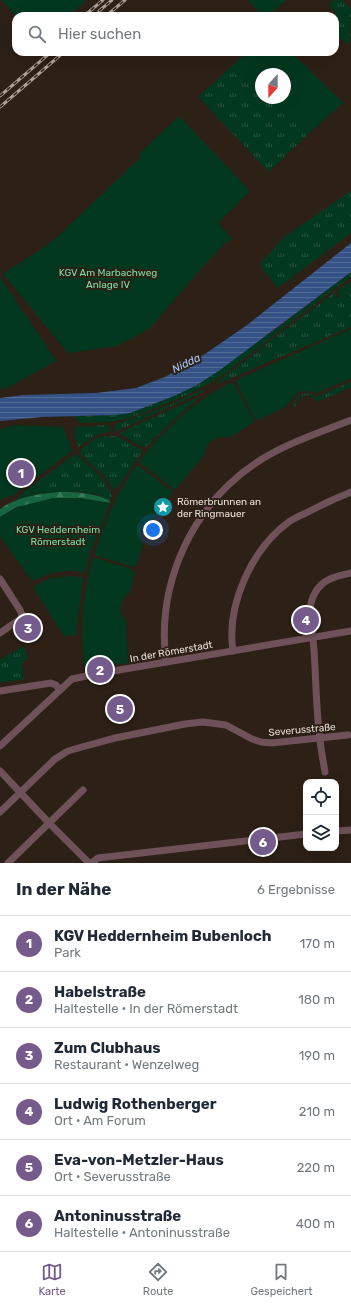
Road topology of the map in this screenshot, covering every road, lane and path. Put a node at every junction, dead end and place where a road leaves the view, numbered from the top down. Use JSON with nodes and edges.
{"nodes":[{"id":1,"x":351,"y":420,"type":"edge"},
{"id":2,"x":351,"y":492,"type":"edge"},
{"id":3,"x":351,"y":573,"type":"edge"},
{"id":4,"x":0,"y":579,"type":"edge"},
{"id":5,"x":351,"y":632,"type":"edge"},
{"id":6,"x":0,"y":633,"type":"edge"},
{"id":7,"x":313,"y":638,"type":"junction"},
{"id":8,"x":233,"y":651,"type":"junction"},
{"id":9,"x":166,"y":662,"type":"junction"},
{"id":10,"x":60,"y":690,"type":"junction"},
{"id":11,"x":0,"y":691,"type":"edge"},
{"id":12,"x":348,"y":735,"type":"dead end"},
{"id":13,"x":319,"y":738,"type":"junction"},
{"id":14,"x":0,"y":746,"type":"edge"},
{"id":15,"x":0,"y":771,"type":"edge"},
{"id":16,"x":325,"y":772,"type":"dead end"},
{"id":17,"x":83,"y":790,"type":"dead end"},
{"id":18,"x":20,"y":793,"type":"junction"},
{"id":19,"x":0,"y":812,"type":"edge"},
{"id":20,"x":48,"y":823,"type":"junction"},
{"id":21,"x":351,"y":830,"type":"edge"},
{"id":22,"x":339,"y":831,"type":"edge"},
{"id":23,"x":303,"y":834,"type":"edge"},
{"id":24,"x":8,"y":863,"type":"edge"},
{"id":25,"x":90,"y":863,"type":"edge"}],
"edges":[{"from":1,"to":9,"type":"street"},
{"from":2,"to":8,"type":"street"},
{"from":3,"to":7,"type":"street"},
{"from":4,"to":6,"type":"street"},
{"from":5,"to":7,"type":"street","name":"In der Römerstadt"},
{"from":7,"to":8,"type":"street","name":"In der Römerstadt"},
{"from":7,"to":13,"type":"street"},
{"from":8,"to":9,"type":"street","name":"In der Römerstadt"},
{"from":9,"to":10,"type":"street","name":"In der Römerstadt"},
{"from":10,"to":11,"type":"street"},
{"from":10,"to":14,"type":"street","name":"In der Römerstadt"},
{"from":12,"to":13,"type":"street","name":"Severusstraße"},
{"from":13,"to":16,"type":"street"},
{"from":13,"to":18,"type":"street","name":"Severusstraße"},
{"from":15,"to":18,"type":"street"},
{"from":17,"to":20,"type":"street"},
{"from":18,"to":19,"type":"street","name":"Severusstraße"},
{"from":18,"to":20,"type":"street"},
{"from":20,"to":24,"type":"street"},
{"from":20,"to":25,"type":"street"},
{"from":21,"to":22,"type":"street"},
{"from":23,"to":25,"type":"street"}]}
